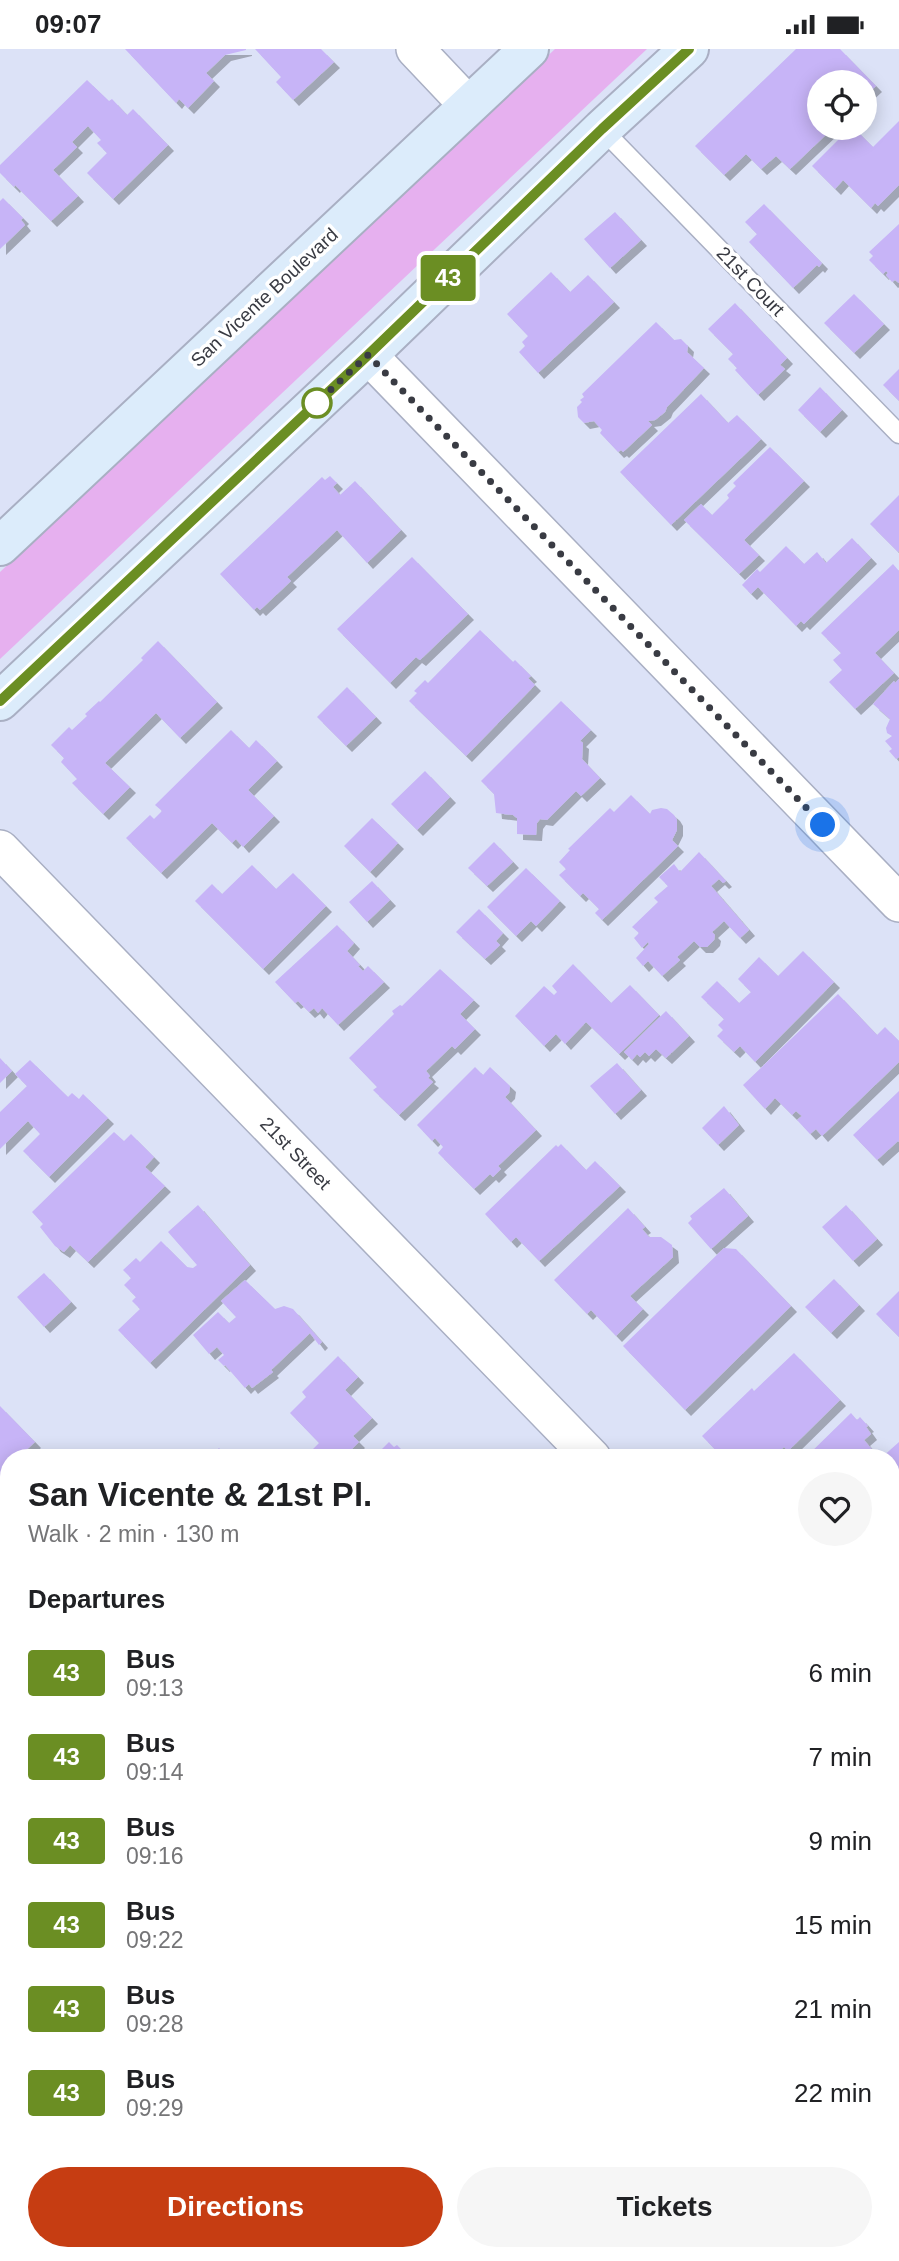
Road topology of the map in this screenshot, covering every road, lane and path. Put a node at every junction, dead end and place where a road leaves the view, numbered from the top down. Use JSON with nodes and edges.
{"nodes":[{"id":1,"x":415,"y":49,"type":"edge"},
{"id":2,"x":529,"y":49,"type":"edge"},
{"id":3,"x":689,"y":49,"type":"edge"},
{"id":4,"x":468,"y":105,"type":"junction"},
{"id":5,"x":602,"y":129,"type":"junction"},
{"id":6,"x":368,"y":355,"type":"junction"},
{"id":7,"x":899,"y":434,"type":"edge"},
{"id":8,"x":0,"y":546,"type":"edge"},
{"id":9,"x":0,"y":701,"type":"edge"},
{"id":10,"x":0,"y":849,"type":"edge"},
{"id":11,"x":899,"y":903,"type":"edge"},
{"id":12,"x":583,"y":1449,"type":"edge"}],
"edges":[{"from":1,"to":4,"type":"street"},
{"from":2,"to":4,"type":"main road","name":"San Vicente Boulevard"},
{"from":3,"to":5,"type":"main road"},
{"from":4,"to":8,"type":"main road","name":"San Vicente Boulevard"},
{"from":5,"to":6,"type":"main road"},
{"from":5,"to":7,"type":"lane","name":"21st Court"},
{"from":6,"to":9,"type":"main road"},
{"from":6,"to":11,"type":"street"},
{"from":10,"to":12,"type":"street","name":"21st Street"}]}
